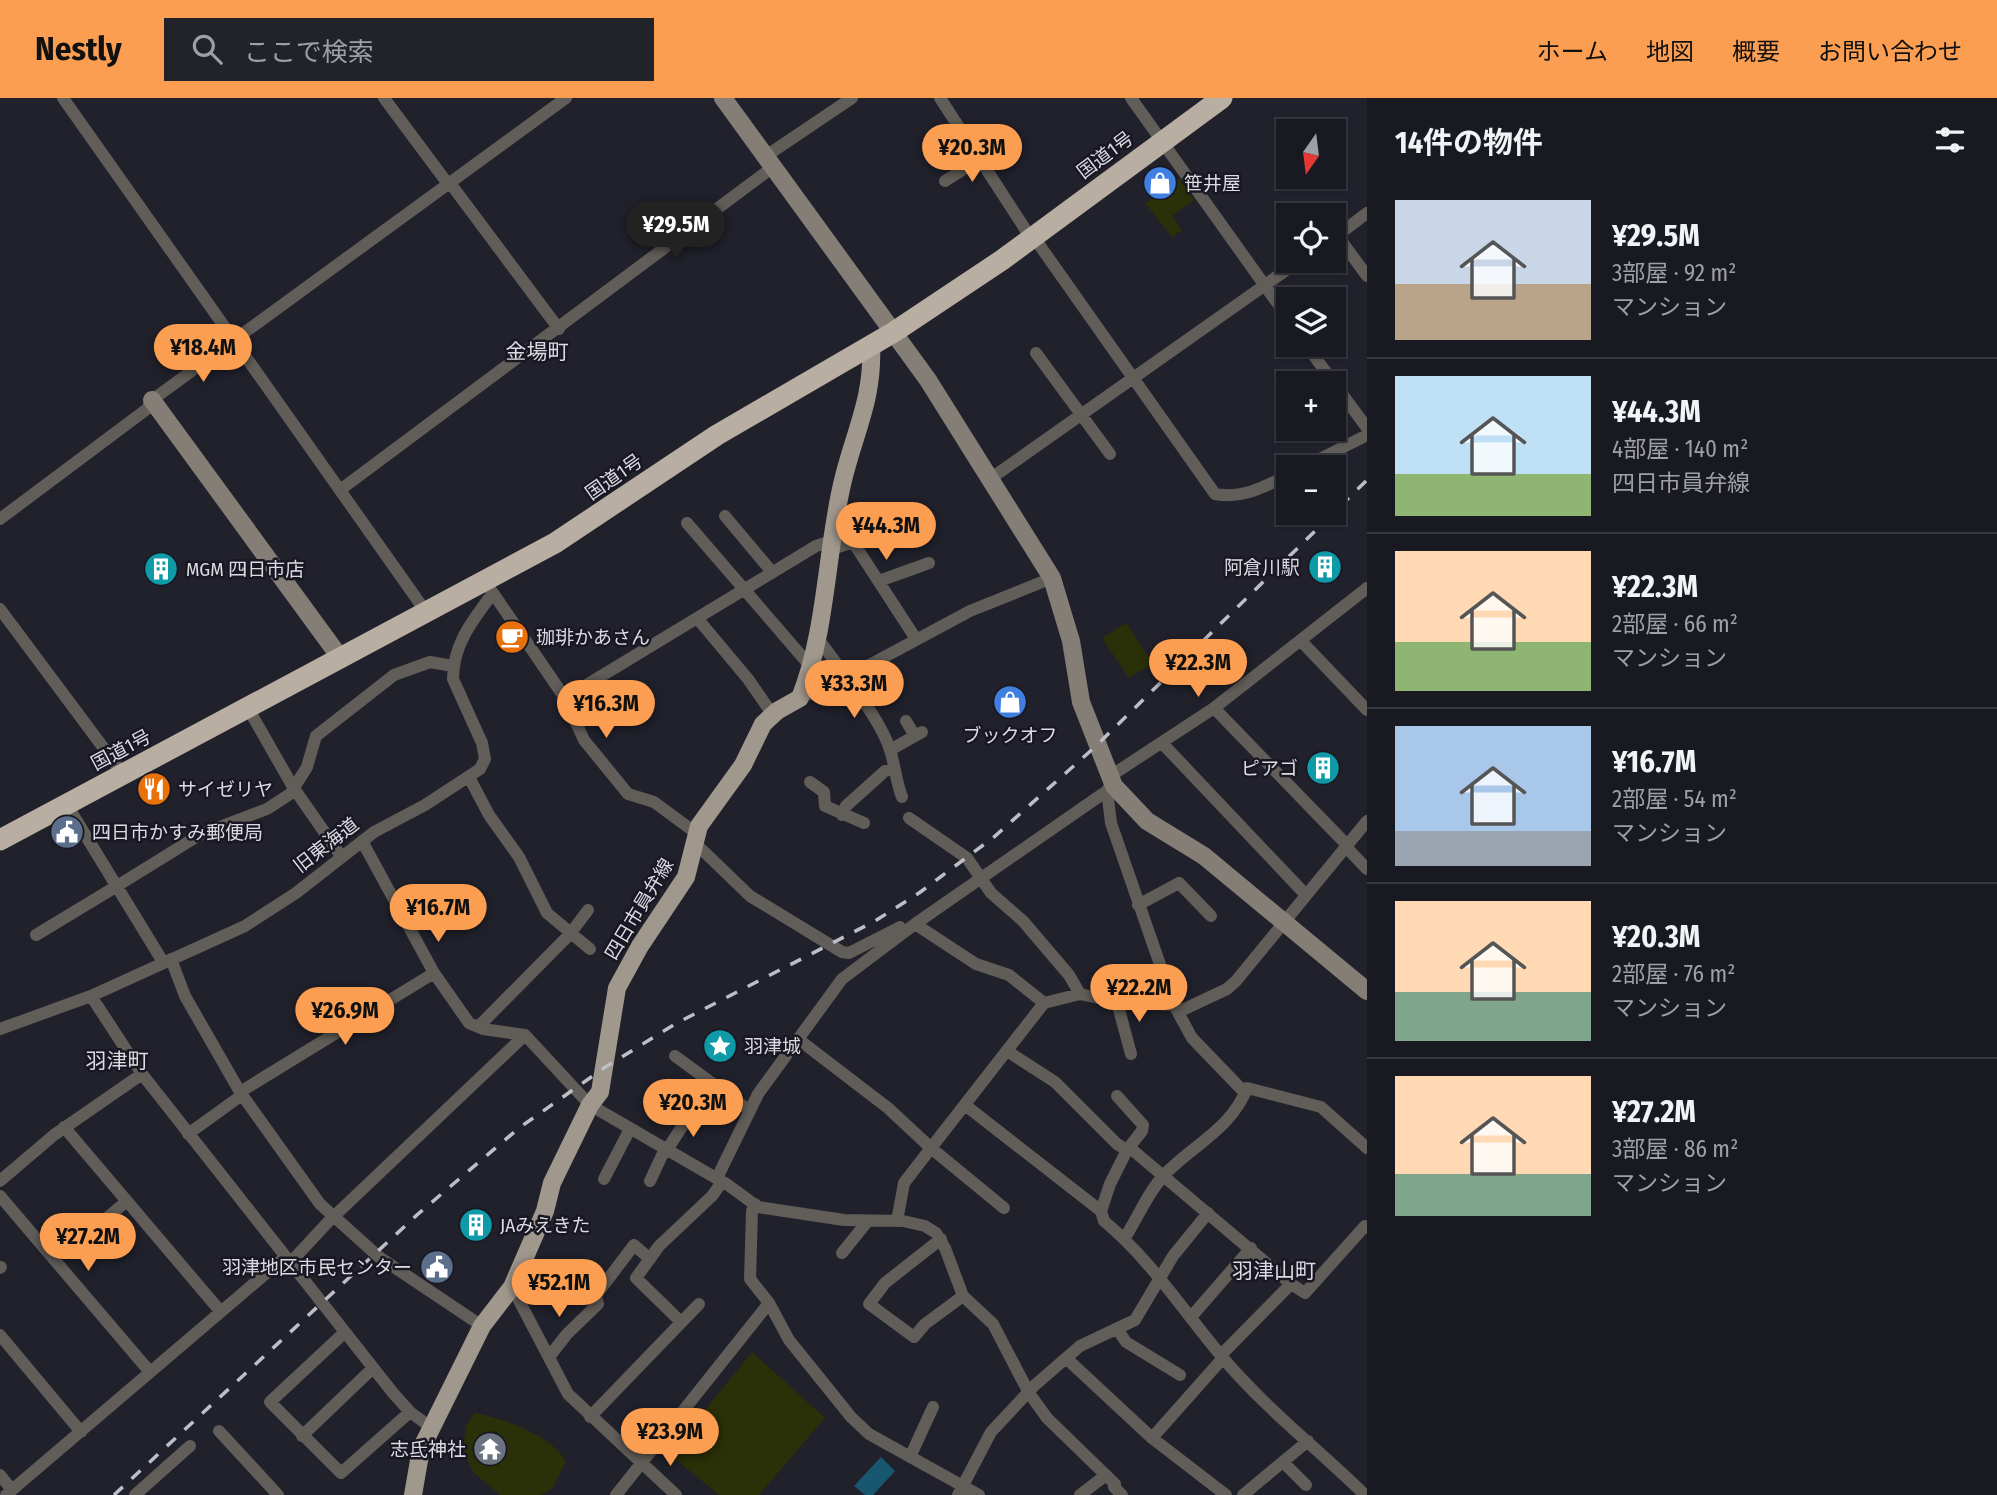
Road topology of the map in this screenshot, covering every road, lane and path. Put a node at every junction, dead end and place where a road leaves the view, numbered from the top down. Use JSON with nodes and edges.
{"nodes":[{"id":1,"x":63,"y":98,"type":"edge"},
{"id":2,"x":384,"y":98,"type":"edge"},
{"id":3,"x":566,"y":98,"type":"edge"},
{"id":4,"x":723,"y":98,"type":"edge"},
{"id":5,"x":852,"y":98,"type":"edge"},
{"id":6,"x":940,"y":98,"type":"edge"},
{"id":7,"x":1131,"y":98,"type":"edge"},
{"id":8,"x":1222,"y":98,"type":"edge"},
{"id":9,"x":1160,"y":142,"type":"junction"},
{"id":10,"x":980,"y":159,"type":"junction"},
{"id":11,"x":769,"y":161,"type":"junction"},
{"id":12,"x":945,"y":181,"type":"dead end"},
{"id":13,"x":449,"y":183,"type":"junction"},
{"id":14,"x":1367,"y":214,"type":"edge"},
{"id":15,"x":1346,"y":229,"type":"edge"},
{"id":16,"x":1032,"y":237,"type":"junction"},
{"id":17,"x":1346,"y":250,"type":"edge"},
{"id":18,"x":1281,"y":273,"type":"edge"},
{"id":19,"x":1367,"y":275,"type":"edge"},
{"id":20,"x":1262,"y":286,"type":"junction"},
{"id":21,"x":1276,"y":303,"type":"edge"},
{"id":22,"x":559,"y":329,"type":"junction"},
{"id":23,"x":894,"y":332,"type":"junction"},
{"id":24,"x":234,"y":341,"type":"junction"},
{"id":25,"x":871,"y":344,"type":"junction"},
{"id":26,"x":1035,"y":353,"type":"dead end"},
{"id":27,"x":1315,"y":357,"type":"edge"},
{"id":28,"x":1133,"y":378,"type":"junction"},
{"id":29,"x":152,"y":400,"type":"junction"},
{"id":30,"x":1081,"y":414,"type":"junction"},
{"id":31,"x":1367,"y":428,"type":"edge"},
{"id":32,"x":1367,"y":435,"type":"edge"},
{"id":33,"x":1110,"y":454,"type":"dead end"},
{"id":34,"x":1328,"y":455,"type":"edge"},
{"id":35,"x":990,"y":479,"type":"junction"},
{"id":36,"x":1276,"y":482,"type":"edge"},
{"id":37,"x":340,"y":490,"type":"junction"},
{"id":38,"x":725,"y":516,"type":"dead end"},
{"id":39,"x":0,"y":519,"type":"edge"},
{"id":40,"x":687,"y":523,"type":"dead end"},
{"id":41,"x":830,"y":545,"type":"junction"},
{"id":42,"x":929,"y":563,"type":"dead end"},
{"id":43,"x":772,"y":572,"type":"junction"},
{"id":44,"x":1052,"y":578,"type":"junction"},
{"id":45,"x":878,"y":581,"type":"junction"},
{"id":46,"x":488,"y":587,"type":"junction"},
{"id":47,"x":743,"y":590,"type":"junction"},
{"id":48,"x":1366,"y":591,"type":"edge"},
{"id":49,"x":0,"y":609,"type":"edge"},
{"id":50,"x":426,"y":612,"type":"junction"},
{"id":51,"x":697,"y":618,"type":"junction"},
{"id":52,"x":816,"y":636,"type":"junction"},
{"id":53,"x":916,"y":639,"type":"junction"},
{"id":54,"x":1301,"y":641,"type":"junction"},
{"id":55,"x":338,"y":656,"type":"junction"},
{"id":56,"x":453,"y":666,"type":"junction"},
{"id":57,"x":811,"y":667,"type":"junction"},
{"id":58,"x":846,"y":677,"type":"junction"},
{"id":59,"x":565,"y":698,"type":"junction"},
{"id":60,"x":800,"y":698,"type":"junction"},
{"id":61,"x":248,"y":708,"type":"junction"},
{"id":62,"x":1214,"y":708,"type":"junction"},
{"id":63,"x":1367,"y":710,"type":"edge"},
{"id":64,"x":773,"y":715,"type":"junction"},
{"id":65,"x":906,"y":720,"type":"dead end"},
{"id":66,"x":1162,"y":743,"type":"junction"},
{"id":67,"x":890,"y":750,"type":"junction"},
{"id":68,"x":893,"y":769,"type":"junction"},
{"id":69,"x":123,"y":774,"type":"junction"},
{"id":70,"x":470,"y":779,"type":"junction"},
{"id":71,"x":810,"y":782,"type":"dead end"},
{"id":72,"x":1110,"y":784,"type":"junction"},
{"id":73,"x":296,"y":788,"type":"junction"},
{"id":74,"x":902,"y":797,"type":"dead end"},
{"id":75,"x":67,"y":805,"type":"junction"},
{"id":76,"x":842,"y":815,"type":"junction"},
{"id":77,"x":909,"y":818,"type":"dead end"},
{"id":78,"x":1367,"y":821,"type":"edge"},
{"id":79,"x":864,"y":822,"type":"dead end"},
{"id":80,"x":696,"y":838,"type":"junction"},
{"id":81,"x":0,"y":840,"type":"edge"},
{"id":82,"x":362,"y":841,"type":"junction"},
{"id":83,"x":1347,"y":846,"type":"junction"},
{"id":84,"x":341,"y":856,"type":"junction"},
{"id":85,"x":1367,"y":869,"type":"edge"},
{"id":86,"x":981,"y":879,"type":"junction"},
{"id":87,"x":117,"y":886,"type":"junction"},
{"id":88,"x":1306,"y":895,"type":"junction"},
{"id":89,"x":1138,"y":905,"type":"junction"},
{"id":90,"x":588,"y":910,"type":"dead end"},
{"id":91,"x":1211,"y":916,"type":"dead end"},
{"id":92,"x":1283,"y":923,"type":"junction"},
{"id":93,"x":912,"y":927,"type":"junction"},
{"id":94,"x":570,"y":934,"type":"junction"},
{"id":95,"x":36,"y":935,"type":"dead end"},
{"id":96,"x":590,"y":948,"type":"dead end"},
{"id":97,"x":167,"y":960,"type":"junction"},
{"id":98,"x":434,"y":973,"type":"junction"},
{"id":99,"x":1367,"y":991,"type":"edge"},
{"id":100,"x":1080,"y":994,"type":"junction"},
{"id":101,"x":91,"y":996,"type":"junction"},
{"id":102,"x":1117,"y":1002,"type":"junction"},
{"id":103,"x":1044,"y":1003,"type":"junction"},
{"id":104,"x":1176,"y":1008,"type":"junction"},
{"id":105,"x":478,"y":1027,"type":"junction"},
{"id":106,"x":0,"y":1028,"type":"edge"},
{"id":107,"x":525,"y":1035,"type":"junction"},
{"id":108,"x":798,"y":1039,"type":"junction"},
{"id":109,"x":1007,"y":1051,"type":"junction"},
{"id":110,"x":1131,"y":1054,"type":"dead end"},
{"id":111,"x":675,"y":1056,"type":"dead end"},
{"id":112,"x":142,"y":1074,"type":"junction"},
{"id":113,"x":1245,"y":1093,"type":"junction"},
{"id":114,"x":241,"y":1094,"type":"junction"},
{"id":115,"x":1117,"y":1096,"type":"dead end"},
{"id":116,"x":590,"y":1105,"type":"junction"},
{"id":117,"x":965,"y":1105,"type":"junction"},
{"id":118,"x":692,"y":1111,"type":"dead end"},
{"id":119,"x":750,"y":1111,"type":"junction"},
{"id":120,"x":64,"y":1127,"type":"junction"},
{"id":121,"x":630,"y":1129,"type":"junction"},
{"id":122,"x":188,"y":1134,"type":"junction"},
{"id":123,"x":931,"y":1148,"type":"junction"},
{"id":124,"x":1128,"y":1148,"type":"junction"},
{"id":125,"x":1367,"y":1148,"type":"edge"},
{"id":126,"x":666,"y":1150,"type":"junction"},
{"id":127,"x":1163,"y":1176,"type":"junction"},
{"id":128,"x":604,"y":1179,"type":"dead end"},
{"id":129,"x":720,"y":1180,"type":"junction"},
{"id":130,"x":0,"y":1181,"type":"edge"},
{"id":131,"x":650,"y":1181,"type":"dead end"},
{"id":132,"x":0,"y":1196,"type":"edge"},
{"id":133,"x":127,"y":1201,"type":"junction"},
{"id":134,"x":755,"y":1204,"type":"junction"},
{"id":135,"x":1004,"y":1208,"type":"dead end"},
{"id":136,"x":1101,"y":1212,"type":"junction"},
{"id":137,"x":1208,"y":1213,"type":"junction"},
{"id":138,"x":332,"y":1218,"type":"junction"},
{"id":139,"x":897,"y":1221,"type":"junction"},
{"id":140,"x":867,"y":1222,"type":"junction"},
{"id":141,"x":1367,"y":1228,"type":"edge"},
{"id":142,"x":941,"y":1238,"type":"junction"},
{"id":143,"x":1124,"y":1239,"type":"junction"},
{"id":144,"x":71,"y":1248,"type":"dead end"},
{"id":145,"x":1251,"y":1248,"type":"junction"},
{"id":146,"x":842,"y":1253,"type":"dead end"},
{"id":147,"x":650,"y":1259,"type":"junction"},
{"id":148,"x":287,"y":1261,"type":"junction"},
{"id":149,"x":559,"y":1269,"type":"dead end"},
{"id":150,"x":1161,"y":1278,"type":"junction"},
{"id":151,"x":1291,"y":1284,"type":"junction"},
{"id":152,"x":512,"y":1287,"type":"junction"},
{"id":153,"x":596,"y":1295,"type":"junction"},
{"id":154,"x":963,"y":1296,"type":"junction"},
{"id":155,"x":769,"y":1303,"type":"junction"},
{"id":156,"x":699,"y":1304,"type":"dead end"},
{"id":157,"x":221,"y":1312,"type":"junction"},
{"id":158,"x":1191,"y":1317,"type":"junction"},
{"id":159,"x":680,"y":1321,"type":"junction"},
{"id":160,"x":482,"y":1326,"type":"junction"},
{"id":161,"x":1118,"y":1330,"type":"junction"},
{"id":162,"x":344,"y":1333,"type":"junction"},
{"id":163,"x":0,"y":1335,"type":"edge"},
{"id":164,"x":1222,"y":1356,"type":"junction"},
{"id":165,"x":549,"y":1357,"type":"junction"},
{"id":166,"x":1066,"y":1358,"type":"junction"},
{"id":167,"x":373,"y":1368,"type":"junction"},
{"id":168,"x":150,"y":1372,"type":"junction"},
{"id":169,"x":1180,"y":1375,"type":"dead end"},
{"id":170,"x":1029,"y":1393,"type":"junction"},
{"id":171,"x":933,"y":1407,"type":"dead end"},
{"id":172,"x":410,"y":1412,"type":"junction"},
{"id":173,"x":590,"y":1417,"type":"junction"},
{"id":174,"x":432,"y":1428,"type":"junction"},
{"id":175,"x":219,"y":1431,"type":"dead end"},
{"id":176,"x":81,"y":1432,"type":"junction"},
{"id":177,"x":302,"y":1436,"type":"junction"},
{"id":178,"x":1152,"y":1438,"type":"junction"},
{"id":179,"x":1308,"y":1441,"type":"junction"},
{"id":180,"x":190,"y":1446,"type":"dead end"},
{"id":181,"x":910,"y":1457,"type":"junction"},
{"id":182,"x":1283,"y":1462,"type":"junction"},
{"id":183,"x":642,"y":1465,"type":"junction"},
{"id":184,"x":0,"y":1475,"type":"edge"},
{"id":185,"x":1106,"y":1475,"type":"junction"},
{"id":186,"x":1306,"y":1485,"type":"dead end"},
{"id":187,"x":961,"y":1490,"type":"edge"},
{"id":188,"x":9,"y":1492,"type":"edge"},
{"id":189,"x":141,"y":1493,"type":"edge"},
{"id":190,"x":278,"y":1495,"type":"edge"},
{"id":191,"x":413,"y":1495,"type":"edge"},
{"id":192,"x":616,"y":1495,"type":"edge"},
{"id":193,"x":676,"y":1495,"type":"edge"},
{"id":194,"x":979,"y":1495,"type":"edge"},
{"id":195,"x":1080,"y":1495,"type":"edge"},
{"id":196,"x":1122,"y":1495,"type":"edge"},
{"id":197,"x":1226,"y":1495,"type":"edge"},
{"id":198,"x":1243,"y":1495,"type":"edge"},
{"id":199,"x":1364,"y":1495,"type":"edge"}],
"edges":[{"from":1,"to":24,"type":"street"},
{"from":2,"to":13,"type":"street"},
{"from":3,"to":13,"type":"street"},
{"from":4,"to":11,"type":"street"},
{"from":5,"to":11,"type":"street"},
{"from":6,"to":10,"type":"street"},
{"from":7,"to":9,"type":"street"},
{"from":8,"to":9,"type":"highway","name":"国道1号"},
{"from":9,"to":16,"type":"highway","name":"国道1号"},
{"from":9,"to":20,"type":"street"},
{"from":10,"to":12,"type":"street"},
{"from":10,"to":16,"type":"street"},
{"from":11,"to":22,"type":"street"},
{"from":11,"to":23,"type":"street"},
{"from":13,"to":22,"type":"street"},
{"from":13,"to":24,"type":"street"},
{"from":14,"to":15,"type":"street"},
{"from":16,"to":23,"type":"highway","name":"国道1号"},
{"from":16,"to":28,"type":"street"},
{"from":17,"to":19,"type":"street"},
{"from":18,"to":20,"type":"street"},
{"from":20,"to":21,"type":"street"},
{"from":20,"to":28,"type":"street"},
{"from":22,"to":37,"type":"street"},
{"from":23,"to":25,"type":"highway","name":"国道1号"},
{"from":23,"to":35,"type":"street"},
{"from":24,"to":29,"type":"street"},
{"from":24,"to":37,"type":"street"},
{"from":25,"to":41,"type":"main road"},
{"from":25,"to":46,"type":"highway","name":"国道1号"},
{"from":26,"to":30,"type":"street"},
{"from":27,"to":31,"type":"street"},
{"from":28,"to":30,"type":"street"},
{"from":28,"to":36,"type":"street"},
{"from":29,"to":39,"type":"street"},
{"from":29,"to":55,"type":"street"},
{"from":30,"to":33,"type":"street"},
{"from":30,"to":35,"type":"street"},
{"from":32,"to":34,"type":"street"},
{"from":35,"to":44,"type":"street"},
{"from":37,"to":50,"type":"street"},
{"from":38,"to":43,"type":"street"},
{"from":40,"to":47,"type":"street"},
{"from":41,"to":43,"type":"street"},
{"from":41,"to":45,"type":"street"},
{"from":41,"to":52,"type":"main road"},
{"from":42,"to":45,"type":"street"},
{"from":43,"to":47,"type":"street"},
{"from":44,"to":53,"type":"street"},
{"from":44,"to":72,"type":"street"},
{"from":45,"to":53,"type":"street"},
{"from":46,"to":50,"type":"highway","name":"国道1号"},
{"from":46,"to":56,"type":"street"},
{"from":46,"to":59,"type":"street"},
{"from":47,"to":51,"type":"street"},
{"from":47,"to":57,"type":"street"},
{"from":48,"to":54,"type":"street"},
{"from":49,"to":69,"type":"street"},
{"from":50,"to":55,"type":"highway","name":"国道1号"},
{"from":51,"to":59,"type":"street"},
{"from":51,"to":64,"type":"street"},
{"from":52,"to":57,"type":"main road"},
{"from":52,"to":58,"type":"street"},
{"from":53,"to":58,"type":"street"},
{"from":54,"to":62,"type":"street"},
{"from":54,"to":63,"type":"street"},
{"from":55,"to":61,"type":"highway","name":"国道1号"},
{"from":56,"to":70,"type":"street"},
{"from":56,"to":73,"type":"street"},
{"from":57,"to":60,"type":"main road"},
{"from":58,"to":60,"type":"street"},
{"from":58,"to":67,"type":"street"},
{"from":59,"to":80,"type":"street"},
{"from":60,"to":64,"type":"main road","name":"四日市員弁線"},
{"from":61,"to":69,"type":"highway","name":"国道1号"},
{"from":61,"to":73,"type":"street"},
{"from":62,"to":66,"type":"street"},
{"from":62,"to":83,"type":"street"},
{"from":64,"to":80,"type":"main road","name":"四日市員弁線"},
{"from":65,"to":67,"type":"street"},
{"from":66,"to":72,"type":"street"},
{"from":66,"to":88,"type":"street"},
{"from":67,"to":68,"type":"street"},
{"from":68,"to":74,"type":"street"},
{"from":68,"to":76,"type":"street"},
{"from":69,"to":75,"type":"highway","name":"国道1号"},
{"from":70,"to":82,"type":"street","name":"旧東海道"},
{"from":70,"to":94,"type":"street"},
{"from":71,"to":76,"type":"street"},
{"from":72,"to":86,"type":"street"},
{"from":72,"to":89,"type":"street"},
{"from":72,"to":92,"type":"street"},
{"from":73,"to":84,"type":"street"},
{"from":73,"to":87,"type":"street"},
{"from":75,"to":81,"type":"highway","name":"国道1号"},
{"from":75,"to":87,"type":"street"},
{"from":76,"to":79,"type":"street"},
{"from":77,"to":86,"type":"street"},
{"from":78,"to":83,"type":"street"},
{"from":80,"to":93,"type":"street"},
{"from":80,"to":116,"type":"main road","name":"四日市員弁線"},
{"from":82,"to":84,"type":"street","name":"旧東海道"},
{"from":82,"to":98,"type":"street"},
{"from":83,"to":85,"type":"street"},
{"from":83,"to":88,"type":"street"},
{"from":84,"to":97,"type":"street","name":"旧東海道"},
{"from":86,"to":93,"type":"street"},
{"from":86,"to":100,"type":"street"},
{"from":87,"to":95,"type":"street"},
{"from":87,"to":97,"type":"street"},
{"from":88,"to":92,"type":"street"},
{"from":89,"to":91,"type":"street"},
{"from":89,"to":104,"type":"street"},
{"from":90,"to":94,"type":"street"},
{"from":92,"to":99,"type":"street"},
{"from":92,"to":104,"type":"street"},
{"from":93,"to":103,"type":"street"},
{"from":93,"to":108,"type":"street"},
{"from":94,"to":96,"type":"street"},
{"from":94,"to":105,"type":"street"},
{"from":97,"to":101,"type":"street","name":"旧東海道"},
{"from":97,"to":114,"type":"street"},
{"from":98,"to":105,"type":"street"},
{"from":98,"to":114,"type":"street"},
{"from":100,"to":102,"type":"street"},
{"from":100,"to":103,"type":"street"},
{"from":101,"to":106,"type":"street","name":"旧東海道"},
{"from":101,"to":112,"type":"street"},
{"from":102,"to":104,"type":"street"},
{"from":102,"to":110,"type":"street"},
{"from":103,"to":109,"type":"street"},
{"from":104,"to":113,"type":"street"},
{"from":105,"to":107,"type":"street"},
{"from":107,"to":116,"type":"street"},
{"from":107,"to":138,"type":"street"},
{"from":108,"to":119,"type":"street"},
{"from":108,"to":123,"type":"street"},
{"from":109,"to":117,"type":"street"},
{"from":109,"to":124,"type":"street"},
{"from":111,"to":119,"type":"street"},
{"from":112,"to":120,"type":"street"},
{"from":112,"to":122,"type":"street"},
{"from":113,"to":125,"type":"street"},
{"from":113,"to":127,"type":"street"},
{"from":114,"to":122,"type":"street"},
{"from":114,"to":138,"type":"street"},
{"from":115,"to":124,"type":"street"},
{"from":116,"to":121,"type":"street"},
{"from":116,"to":152,"type":"main road","name":"四日市員弁線"},
{"from":117,"to":123,"type":"street"},
{"from":117,"to":136,"type":"street"},
{"from":118,"to":126,"type":"street"},
{"from":119,"to":129,"type":"street"},
{"from":120,"to":130,"type":"street"},
{"from":120,"to":133,"type":"street"},
{"from":121,"to":126,"type":"street"},
{"from":121,"to":128,"type":"street"},
{"from":122,"to":148,"type":"street"},
{"from":123,"to":135,"type":"street"},
{"from":123,"to":139,"type":"street"},
{"from":124,"to":127,"type":"street"},
{"from":124,"to":136,"type":"street"},
{"from":126,"to":129,"type":"street"},
{"from":126,"to":131,"type":"street"},
{"from":127,"to":137,"type":"street"},
{"from":127,"to":143,"type":"street"},
{"from":129,"to":134,"type":"street"},
{"from":129,"to":147,"type":"street"},
{"from":132,"to":168,"type":"street"},
{"from":133,"to":144,"type":"street"},
{"from":133,"to":157,"type":"street"},
{"from":134,"to":140,"type":"street"},
{"from":134,"to":155,"type":"street"},
{"from":136,"to":143,"type":"street"},
{"from":137,"to":145,"type":"street"},
{"from":137,"to":150,"type":"street"},
{"from":138,"to":148,"type":"street"},
{"from":138,"to":160,"type":"street"},
{"from":139,"to":140,"type":"street"},
{"from":139,"to":142,"type":"street"},
{"from":140,"to":146,"type":"street"},
{"from":141,"to":151,"type":"street"},
{"from":142,"to":154,"type":"street"},
{"from":142,"to":154,"type":"street"},
{"from":143,"to":150,"type":"street"},
{"from":145,"to":151,"type":"street"},
{"from":145,"to":158,"type":"street"},
{"from":147,"to":153,"type":"street"},
{"from":147,"to":159,"type":"street"},
{"from":148,"to":157,"type":"street"},
{"from":148,"to":162,"type":"street"},
{"from":149,"to":153,"type":"street"},
{"from":150,"to":158,"type":"street"},
{"from":150,"to":161,"type":"street"},
{"from":151,"to":164,"type":"street"},
{"from":152,"to":160,"type":"main road","name":"四日市員弁線"},
{"from":152,"to":165,"type":"street"},
{"from":153,"to":165,"type":"street"},
{"from":154,"to":170,"type":"street"},
{"from":155,"to":181,"type":"street"},
{"from":155,"to":183,"type":"street"},
{"from":156,"to":159,"type":"street"},
{"from":157,"to":168,"type":"street"},
{"from":158,"to":164,"type":"street"},
{"from":159,"to":173,"type":"street"},
{"from":160,"to":174,"type":"main road","name":"四日市員弁線"},
{"from":161,"to":166,"type":"street"},
{"from":161,"to":169,"type":"street"},
{"from":162,"to":167,"type":"street"},
{"from":162,"to":177,"type":"street"},
{"from":163,"to":176,"type":"street"},
{"from":164,"to":178,"type":"street"},
{"from":164,"to":179,"type":"street"},
{"from":165,"to":173,"type":"street"},
{"from":166,"to":170,"type":"street"},
{"from":166,"to":178,"type":"street"},
{"from":167,"to":172,"type":"street"},
{"from":167,"to":177,"type":"street"},
{"from":168,"to":176,"type":"street"},
{"from":170,"to":185,"type":"street"},
{"from":170,"to":187,"type":"street"},
{"from":171,"to":181,"type":"street"},
{"from":172,"to":174,"type":"street"},
{"from":172,"to":177,"type":"street"},
{"from":173,"to":183,"type":"street"},
{"from":174,"to":191,"type":"main road","name":"四日市員弁線"},
{"from":175,"to":190,"type":"street"},
{"from":176,"to":188,"type":"street"},
{"from":178,"to":197,"type":"street"},
{"from":179,"to":182,"type":"street"},
{"from":179,"to":199,"type":"street"},
{"from":180,"to":189,"type":"street"},
{"from":181,"to":187,"type":"street"},
{"from":182,"to":186,"type":"street"},
{"from":182,"to":198,"type":"street"},
{"from":183,"to":192,"type":"street"},
{"from":183,"to":193,"type":"street"},
{"from":184,"to":188,"type":"street"},
{"from":185,"to":195,"type":"street"},
{"from":185,"to":196,"type":"street"},
{"from":187,"to":194,"type":"street"}]}
